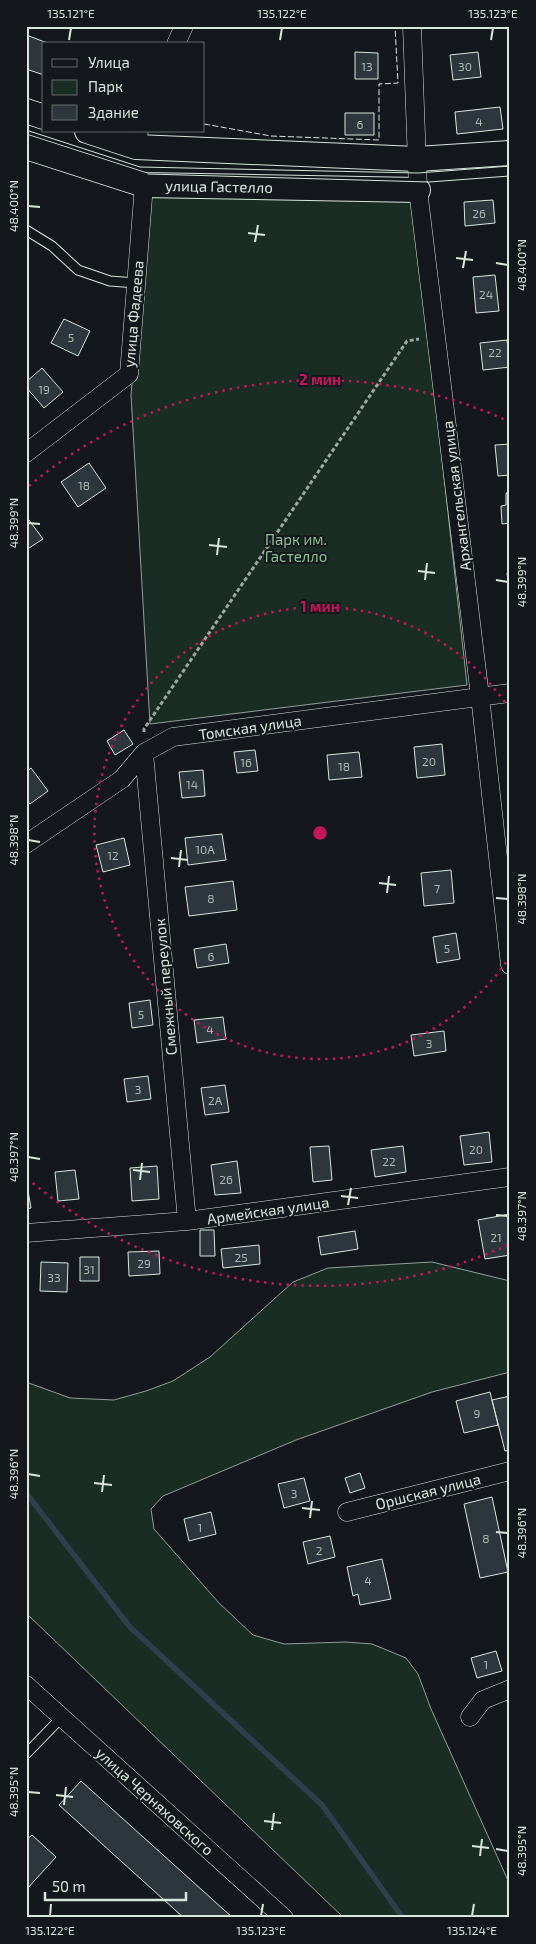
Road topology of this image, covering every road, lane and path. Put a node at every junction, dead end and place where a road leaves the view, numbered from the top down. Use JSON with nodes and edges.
{"nodes":[{"id":1,"x":184,"y":26,"type":"edge"},
{"id":2,"x":412,"y":26,"type":"edge"},
{"id":3,"x":177,"y":42,"type":"edge"},
{"id":4,"x":26,"y":111,"type":"edge"},
{"id":5,"x":42,"y":116,"type":"edge"},
{"id":6,"x":93,"y":132,"type":"edge"},
{"id":7,"x":137,"y":139,"type":"edge"},
{"id":8,"x":26,"y":147,"type":"edge"},
{"id":9,"x":510,"y":153,"type":"edge"},
{"id":10,"x":417,"y":159,"type":"junction"},
{"id":11,"x":144,"y":185,"type":"junction"},
{"id":12,"x":418,"y":190,"type":"junction"},
{"id":13,"x":26,"y":230,"type":"edge"},
{"id":14,"x":136,"y":283,"type":"junction"},
{"id":15,"x":436,"y":336,"type":"junction"},
{"id":16,"x":26,"y":453,"type":"edge"},
{"id":17,"x":510,"y":693,"type":"edge"},
{"id":18,"x":480,"y":696,"type":"junction"},
{"id":19,"x":144,"y":753,"type":"junction"},
{"id":20,"x":26,"y":844,"type":"edge"},
{"id":21,"x":510,"y":965,"type":"edge"},
{"id":22,"x":510,"y":1177,"type":"edge"},
{"id":23,"x":187,"y":1221,"type":"junction"},
{"id":24,"x":26,"y":1233,"type":"edge"},
{"id":25,"x":510,"y":1471,"type":"edge"},
{"id":26,"x":347,"y":1512,"type":"dead end"},
{"id":27,"x":26,"y":1685,"type":"edge"},
{"id":28,"x":510,"y":1689,"type":"edge"},
{"id":29,"x":62,"y":1717,"type":"junction"},
{"id":30,"x":470,"y":1717,"type":"dead end"},
{"id":31,"x":26,"y":1754,"type":"edge"},
{"id":32,"x":284,"y":1918,"type":"edge"}],
"edges":[{"from":1,"to":3,"type":"street"},
{"from":2,"to":10,"type":"street","name":"Архангельская улица"},
{"from":4,"to":5,"type":"street"},
{"from":6,"to":7,"type":"street"},
{"from":7,"to":10,"type":"street"},
{"from":8,"to":11,"type":"street","name":"улица Гастелло"},
{"from":9,"to":10,"type":"street"},
{"from":10,"to":12,"type":"street","name":"Архангельская улица"},
{"from":11,"to":12,"type":"street","name":"улица Гастелло"},
{"from":11,"to":14,"type":"street","name":"улица Фадеева"},
{"from":12,"to":15,"type":"street","name":"Архангельская улица"},
{"from":13,"to":14,"type":"lane"},
{"from":14,"to":16,"type":"street","name":"улица Фадеева"},
{"from":15,"to":18,"type":"street","name":"Архангельская улица"},
{"from":15,"to":19,"type":"path"},
{"from":17,"to":18,"type":"street","name":"Томская улица"},
{"from":18,"to":19,"type":"street","name":"Томская улица"},
{"from":18,"to":21,"type":"street","name":"Архангельская улица"},
{"from":19,"to":20,"type":"street","name":"Томская улица"},
{"from":19,"to":23,"type":"street","name":"Смежный переулок"},
{"from":22,"to":23,"type":"street","name":"Армейская улица"},
{"from":23,"to":24,"type":"street","name":"Армейская улица"},
{"from":25,"to":26,"type":"street","name":"Оршская улица"},
{"from":27,"to":29,"type":"street","name":"улица Черняховского"},
{"from":28,"to":30,"type":"street"},
{"from":29,"to":31,"type":"lane"},
{"from":29,"to":32,"type":"street","name":"улица Черняховского"}]}
